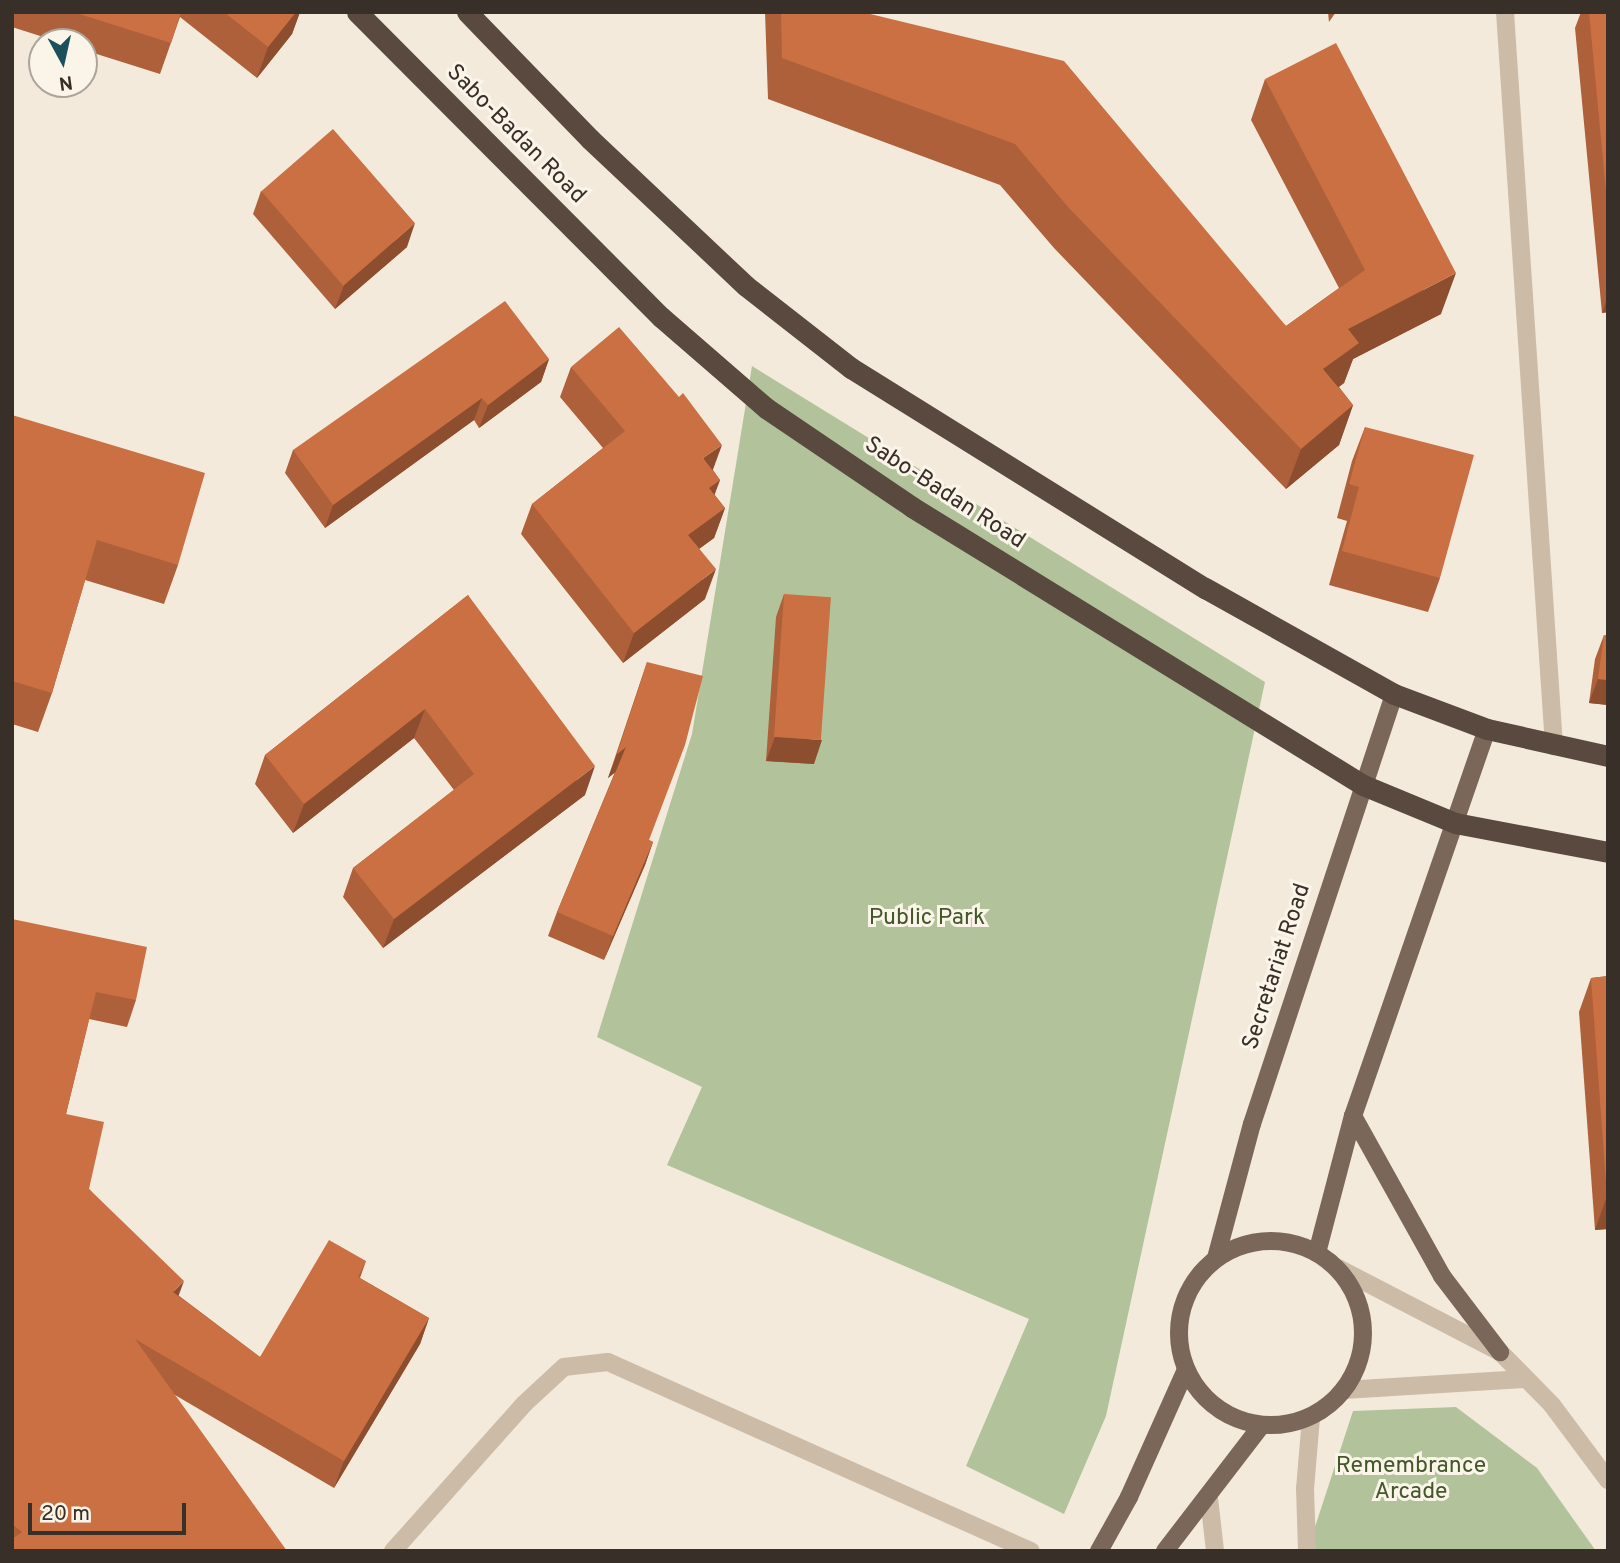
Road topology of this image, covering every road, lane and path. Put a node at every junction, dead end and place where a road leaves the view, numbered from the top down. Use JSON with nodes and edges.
{"nodes":[{"id":1,"x":358,"y":12,"type":"edge"},
{"id":2,"x":467,"y":12,"type":"edge"},
{"id":3,"x":1505,"y":12,"type":"edge"},
{"id":4,"x":1394,"y":694,"type":"junction"},
{"id":5,"x":1487,"y":729,"type":"junction"},
{"id":6,"x":1554,"y":746,"type":"junction"},
{"id":7,"x":1608,"y":756,"type":"edge"},
{"id":8,"x":1363,"y":785,"type":"junction"},
{"id":9,"x":1455,"y":823,"type":"junction"},
{"id":10,"x":1608,"y":852,"type":"edge"},
{"id":11,"x":1353,"y":1116,"type":"junction"},
{"id":12,"x":1317,"y":1253,"type":"junction"},
{"id":13,"x":1216,"y":1258,"type":"junction"},
{"id":14,"x":1338,"y":1268,"type":"junction"},
{"id":15,"x":1500,"y":1352,"type":"junction"},
{"id":16,"x":1185,"y":1372,"type":"junction"},
{"id":17,"x":1524,"y":1379,"type":"junction"},
{"id":18,"x":1344,"y":1390,"type":"junction"},
{"id":19,"x":1311,"y":1417,"type":"junction"},
{"id":20,"x":1261,"y":1426,"type":"junction"},
{"id":21,"x":1608,"y":1480,"type":"edge"},
{"id":22,"x":1209,"y":1498,"type":"junction"},
{"id":23,"x":393,"y":1551,"type":"edge"},
{"id":24,"x":1031,"y":1551,"type":"edge"},
{"id":25,"x":1099,"y":1551,"type":"edge"},
{"id":26,"x":1164,"y":1551,"type":"edge"},
{"id":27,"x":1215,"y":1551,"type":"edge"},
{"id":28,"x":1307,"y":1551,"type":"edge"}],
"edges":[{"from":1,"to":8,"type":"highway","name":"Sabo-Badan Road"},
{"from":2,"to":4,"type":"highway"},
{"from":3,"to":6,"type":"street"},
{"from":4,"to":5,"type":"highway"},
{"from":4,"to":8,"type":"main road","name":"Secretariat Road"},
{"from":5,"to":6,"type":"highway"},
{"from":5,"to":9,"type":"main road"},
{"from":6,"to":7,"type":"highway"},
{"from":8,"to":9,"type":"highway","name":"Sabo-Badan Road"},
{"from":8,"to":13,"type":"main road","name":"Secretariat Road"},
{"from":9,"to":10,"type":"highway","name":"Sabo-Badan Road"},
{"from":9,"to":11,"type":"main road"},
{"from":11,"to":12,"type":"main road"},
{"from":11,"to":15,"type":"main road"},
{"from":12,"to":13,"type":"main road"},
{"from":12,"to":14,"type":"main road"},
{"from":13,"to":16,"type":"main road"},
{"from":14,"to":15,"type":"street"},
{"from":14,"to":18,"type":"main road"},
{"from":15,"to":17,"type":"street"},
{"from":16,"to":20,"type":"main road"},
{"from":16,"to":25,"type":"main road"},
{"from":17,"to":18,"type":"street"},
{"from":17,"to":21,"type":"street"},
{"from":18,"to":19,"type":"main road"},
{"from":19,"to":20,"type":"main road"},
{"from":19,"to":28,"type":"street"},
{"from":20,"to":22,"type":"main road"},
{"from":22,"to":26,"type":"main road"},
{"from":22,"to":27,"type":"street"},
{"from":23,"to":24,"type":"street"}]}
